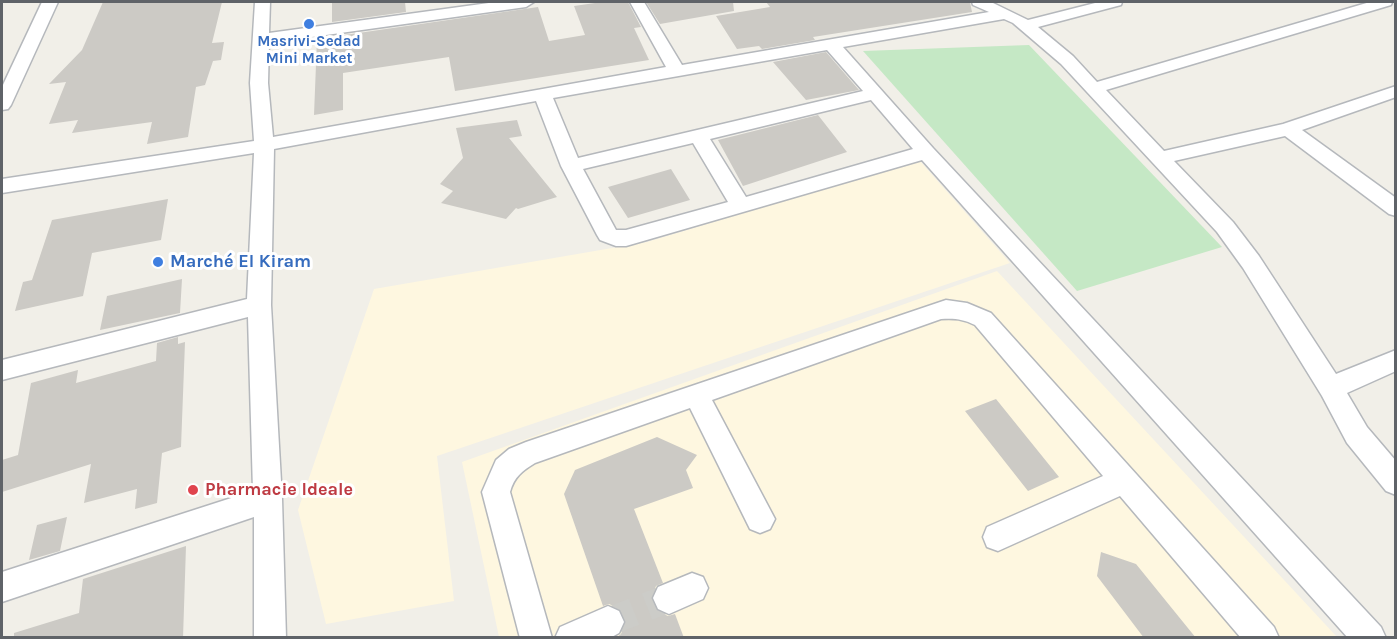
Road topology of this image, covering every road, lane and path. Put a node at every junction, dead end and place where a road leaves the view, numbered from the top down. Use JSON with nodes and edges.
{"nodes":[{"id":1,"x":50,"y":2,"type":"edge"},
{"id":2,"x":262,"y":2,"type":"edge"},
{"id":3,"x":526,"y":2,"type":"edge"},
{"id":4,"x":637,"y":2,"type":"edge"},
{"id":5,"x":979,"y":2,"type":"edge"},
{"id":6,"x":1115,"y":2,"type":"edge"},
{"id":7,"x":1386,"y":2,"type":"edge"},
{"id":8,"x":1395,"y":6,"type":"edge"},
{"id":9,"x":431,"y":8,"type":"edge"},
{"id":10,"x":1007,"y":14,"type":"junction"},
{"id":11,"x":1027,"y":25,"type":"junction"},
{"id":12,"x":261,"y":39,"type":"junction"},
{"id":13,"x":831,"y":44,"type":"junction"},
{"id":14,"x":10,"y":68,"type":"edge"},
{"id":15,"x":677,"y":70,"type":"junction"},
{"id":16,"x":1095,"y":88,"type":"junction"},
{"id":17,"x":1394,"y":93,"type":"edge"},
{"id":18,"x":543,"y":94,"type":"junction"},
{"id":19,"x":874,"y":94,"type":"junction"},
{"id":20,"x":2,"y":105,"type":"edge"},
{"id":21,"x":1288,"y":129,"type":"junction"},
{"id":22,"x":699,"y":135,"type":"junction"},
{"id":23,"x":264,"y":145,"type":"junction"},
{"id":24,"x":926,"y":152,"type":"junction"},
{"id":25,"x":1161,"y":158,"type":"junction"},
{"id":26,"x":571,"y":166,"type":"junction"},
{"id":27,"x":2,"y":186,"type":"edge"},
{"id":28,"x":741,"y":206,"type":"junction"},
{"id":29,"x":1395,"y":209,"type":"edge"},
{"id":30,"x":259,"y":305,"type":"junction"},
{"id":31,"x":1395,"y":360,"type":"edge"},
{"id":32,"x":2,"y":370,"type":"edge"},
{"id":33,"x":1331,"y":388,"type":"junction"},
{"id":34,"x":697,"y":396,"type":"junction"},
{"id":35,"x":1124,"y":480,"type":"junction"},
{"id":36,"x":1395,"y":482,"type":"edge"},
{"id":37,"x":268,"y":499,"type":"junction"},
{"id":38,"x":760,"y":519,"type":"dead end"},
{"id":39,"x":998,"y":537,"type":"dead end"},
{"id":40,"x":2,"y":587,"type":"edge"},
{"id":41,"x":608,"y":622,"type":"tunnel mouth"},
{"id":42,"x":270,"y":638,"type":"edge"},
{"id":43,"x":536,"y":638,"type":"edge"},
{"id":44,"x":571,"y":638,"type":"edge"},
{"id":45,"x":1263,"y":638,"type":"edge"},
{"id":46,"x":1370,"y":638,"type":"edge"}],
"edges":[{"from":1,"to":14,"type":"street"},
{"from":2,"to":12,"type":"street"},
{"from":3,"to":9,"type":"street"},
{"from":4,"to":15,"type":"street"},
{"from":5,"to":10,"type":"street"},
{"from":6,"to":11,"type":"street"},
{"from":7,"to":8,"type":"street"},
{"from":7,"to":16,"type":"street"},
{"from":9,"to":12,"type":"street"},
{"from":10,"to":11,"type":"street"},
{"from":10,"to":13,"type":"street"},
{"from":11,"to":16,"type":"street"},
{"from":12,"to":23,"type":"street"},
{"from":13,"to":15,"type":"street"},
{"from":13,"to":19,"type":"street"},
{"from":14,"to":20,"type":"street"},
{"from":15,"to":18,"type":"street"},
{"from":16,"to":25,"type":"street"},
{"from":17,"to":21,"type":"street"},
{"from":18,"to":23,"type":"street"},
{"from":18,"to":26,"type":"street"},
{"from":19,"to":22,"type":"street"},
{"from":19,"to":24,"type":"street"},
{"from":21,"to":25,"type":"street"},
{"from":21,"to":29,"type":"street"},
{"from":22,"to":26,"type":"street"},
{"from":22,"to":28,"type":"street"},
{"from":23,"to":27,"type":"street"},
{"from":23,"to":30,"type":"street"},
{"from":24,"to":28,"type":"street"},
{"from":24,"to":46,"type":"street"},
{"from":25,"to":33,"type":"street"},
{"from":26,"to":28,"type":"street"},
{"from":30,"to":32,"type":"street"},
{"from":30,"to":37,"type":"street"},
{"from":31,"to":33,"type":"street"},
{"from":33,"to":36,"type":"street"},
{"from":34,"to":35,"type":"street"},
{"from":34,"to":38,"type":"street"},
{"from":34,"to":43,"type":"street"},
{"from":35,"to":39,"type":"street"},
{"from":35,"to":45,"type":"street"},
{"from":37,"to":40,"type":"street"},
{"from":37,"to":42,"type":"street"},
{"from":41,"to":44,"type":"street"}]}
